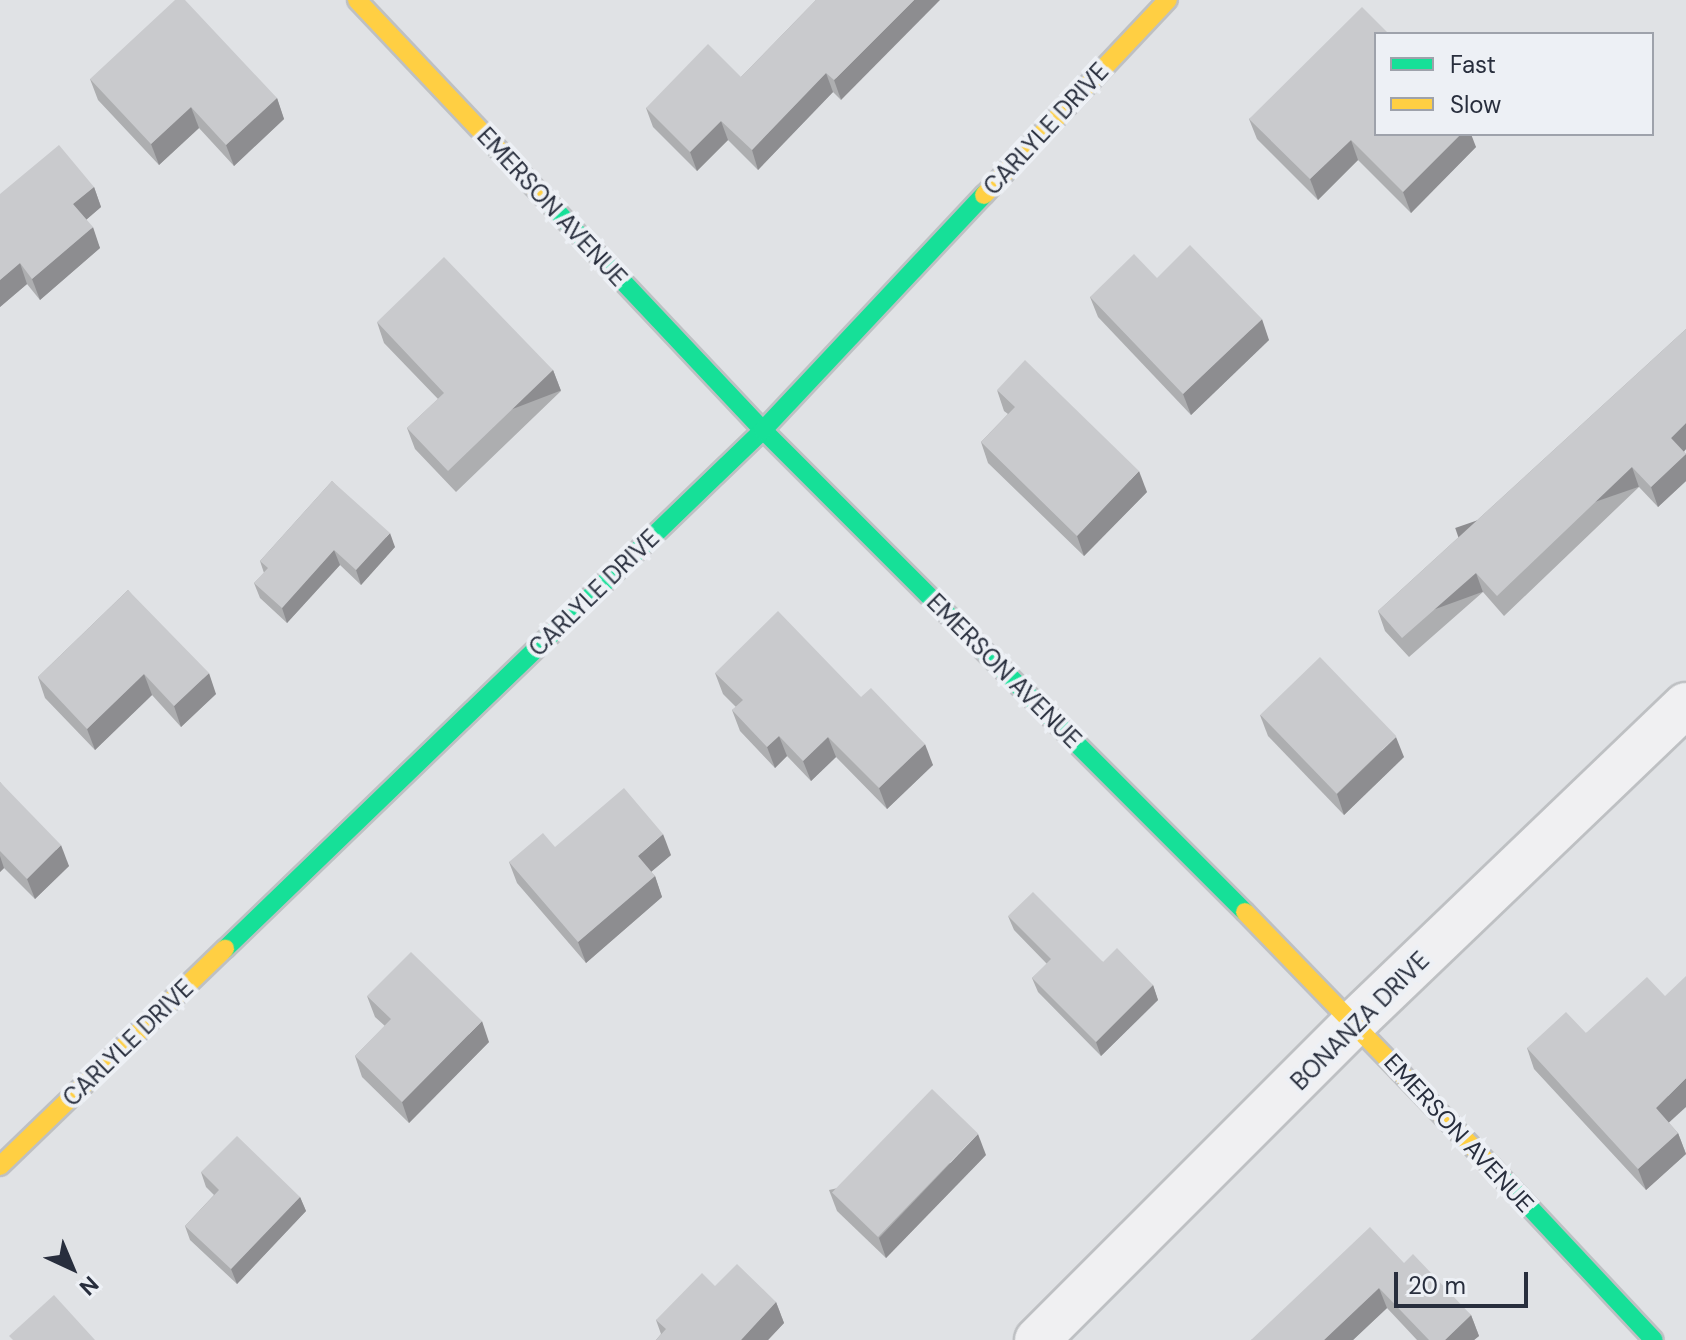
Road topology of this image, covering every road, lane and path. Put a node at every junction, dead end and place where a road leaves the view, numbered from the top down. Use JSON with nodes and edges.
{"nodes":[{"id":1,"x":357,"y":0,"type":"edge"},
{"id":2,"x":1168,"y":0,"type":"edge"},
{"id":3,"x":763,"y":430,"type":"junction"},
{"id":4,"x":1686,"y":705,"type":"edge"},
{"id":5,"x":1355,"y":1022,"type":"junction"},
{"id":6,"x":0,"y":1166,"type":"edge"},
{"id":7,"x":1037,"y":1340,"type":"edge"},
{"id":8,"x":1654,"y":1340,"type":"edge"}],
"edges":[{"from":1,"to":3,"type":"street","name":"EMERSON AVENUE"},
{"from":2,"to":3,"type":"street","name":"CARLYLE DRIVE"},
{"from":3,"to":5,"type":"street","name":"EMERSON AVENUE"},
{"from":3,"to":6,"type":"street","name":"CARLYLE DRIVE"},
{"from":4,"to":5,"type":"street","name":"BONANZA DRIVE"},
{"from":5,"to":7,"type":"street","name":"BONANZA DRIVE"},
{"from":5,"to":8,"type":"street","name":"EMERSON AVENUE"}]}
